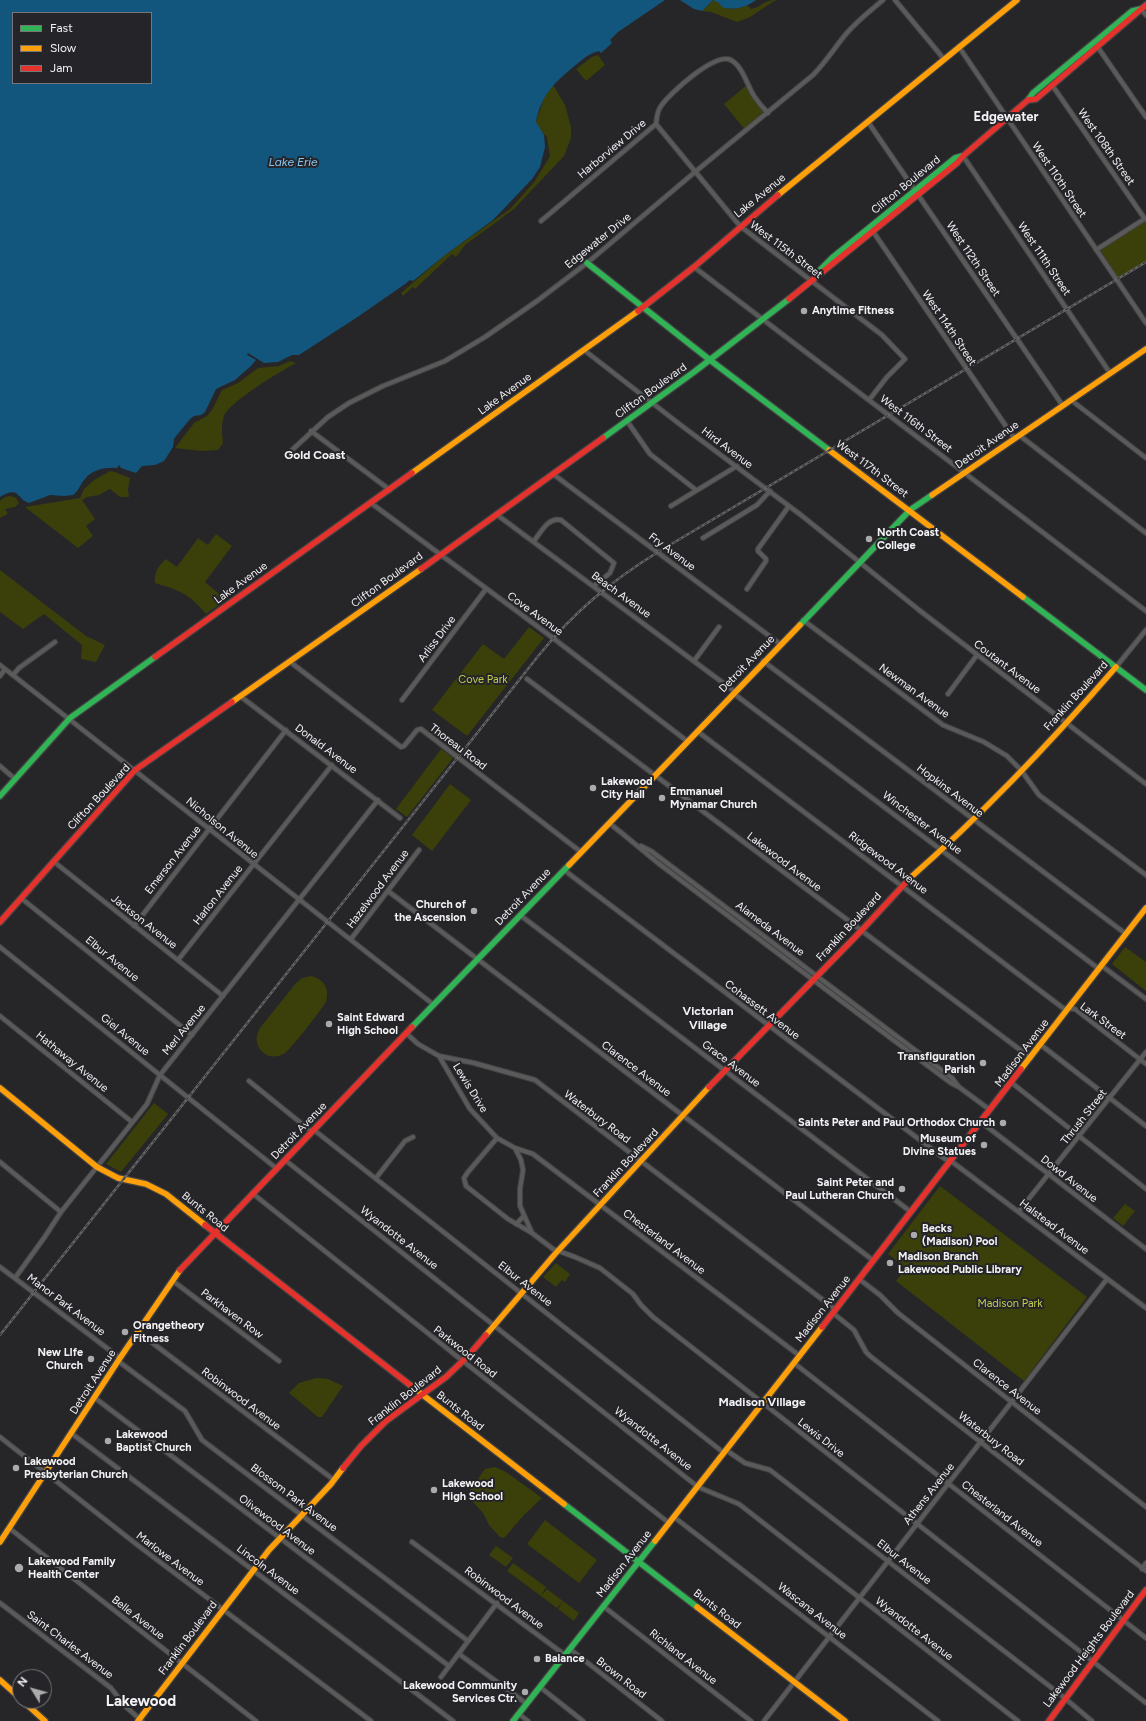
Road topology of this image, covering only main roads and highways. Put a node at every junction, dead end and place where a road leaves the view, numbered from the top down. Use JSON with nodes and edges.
{"nodes":[{"id":1,"x":1017,"y":0,"type":"edge"},
{"id":2,"x":1144,"y":7,"type":"edge"},
{"id":3,"x":1096,"y":45,"type":"junction"},
{"id":4,"x":1028,"y":100,"type":"junction"},
{"id":5,"x":587,"y":263,"type":"road end"},
{"id":6,"x":644,"y":307,"type":"junction"},
{"id":7,"x":1146,"y":349,"type":"edge"},
{"id":8,"x":710,"y":360,"type":"junction"},
{"id":9,"x":910,"y":510,"type":"junction"},
{"id":10,"x":1116,"y":667,"type":"junction"},
{"id":11,"x":1146,"y":690,"type":"edge"},
{"id":12,"x":0,"y":796,"type":"edge"},
{"id":13,"x":1146,"y":908,"type":"edge"},
{"id":14,"x":0,"y":922,"type":"edge"},
{"id":15,"x":0,"y":1088,"type":"edge"},
{"id":16,"x":214,"y":1233,"type":"junction"},
{"id":17,"x":422,"y":1395,"type":"junction"},
{"id":18,"x":2,"y":1534,"type":"edge"},
{"id":19,"x":0,"y":1542,"type":"edge"},
{"id":20,"x":639,"y":1562,"type":"junction"},
{"id":21,"x":1146,"y":1590,"type":"edge"},
{"id":22,"x":0,"y":1680,"type":"edge"},
{"id":23,"x":12,"y":1691,"type":"edge"},
{"id":24,"x":32,"y":1709,"type":"edge"},
{"id":25,"x":140,"y":1720,"type":"edge"},
{"id":26,"x":45,"y":1721,"type":"edge"},
{"id":27,"x":513,"y":1721,"type":"edge"},
{"id":28,"x":845,"y":1721,"type":"edge"},
{"id":29,"x":1049,"y":1721,"type":"edge"}],
"edges":[{"from":1,"to":6,"type":"main road","name":"Lake Avenue"},
{"from":2,"to":3,"type":"main road","name":"Clifton Boulevard"},
{"from":3,"to":4,"type":"main road","name":"Clifton Boulevard"},
{"from":3,"to":4,"type":"main road","name":"Clifton Boulevard"},
{"from":4,"to":8,"type":"main road","name":"Clifton Boulevard"},
{"from":5,"to":6,"type":"main road","name":"West 117th Street"},
{"from":6,"to":8,"type":"main road","name":"West 117th Street"},
{"from":6,"to":12,"type":"main road","name":"Lake Avenue"},
{"from":7,"to":9,"type":"main road","name":"Detroit Avenue"},
{"from":8,"to":9,"type":"main road","name":"West 117th Street"},
{"from":8,"to":14,"type":"main road","name":"Clifton Boulevard"},
{"from":9,"to":10,"type":"main road","name":"West 117th Street"},
{"from":9,"to":16,"type":"main road","name":"Detroit Avenue"},
{"from":10,"to":11,"type":"main road","name":"West 117th Street"},
{"from":10,"to":17,"type":"main road","name":"Franklin Boulevard"},
{"from":13,"to":20,"type":"main road","name":"Madison Avenue"},
{"from":15,"to":16,"type":"main road","name":"Bunts Road"},
{"from":16,"to":17,"type":"main road","name":"Bunts Road"},
{"from":16,"to":18,"type":"main road","name":"Detroit Avenue"},
{"from":17,"to":20,"type":"main road","name":"Bunts Road"},
{"from":17,"to":25,"type":"main road","name":"Franklin Boulevard"},
{"from":18,"to":19,"type":"main road","name":"Detroit Avenue"},
{"from":20,"to":27,"type":"main road","name":"Madison Avenue"},
{"from":20,"to":28,"type":"main road","name":"Bunts Road"},
{"from":21,"to":29,"type":"main road","name":"Lakewood Heights Boulevard"},
{"from":22,"to":23,"type":"main road"},
{"from":24,"to":26,"type":"main road"}]}
